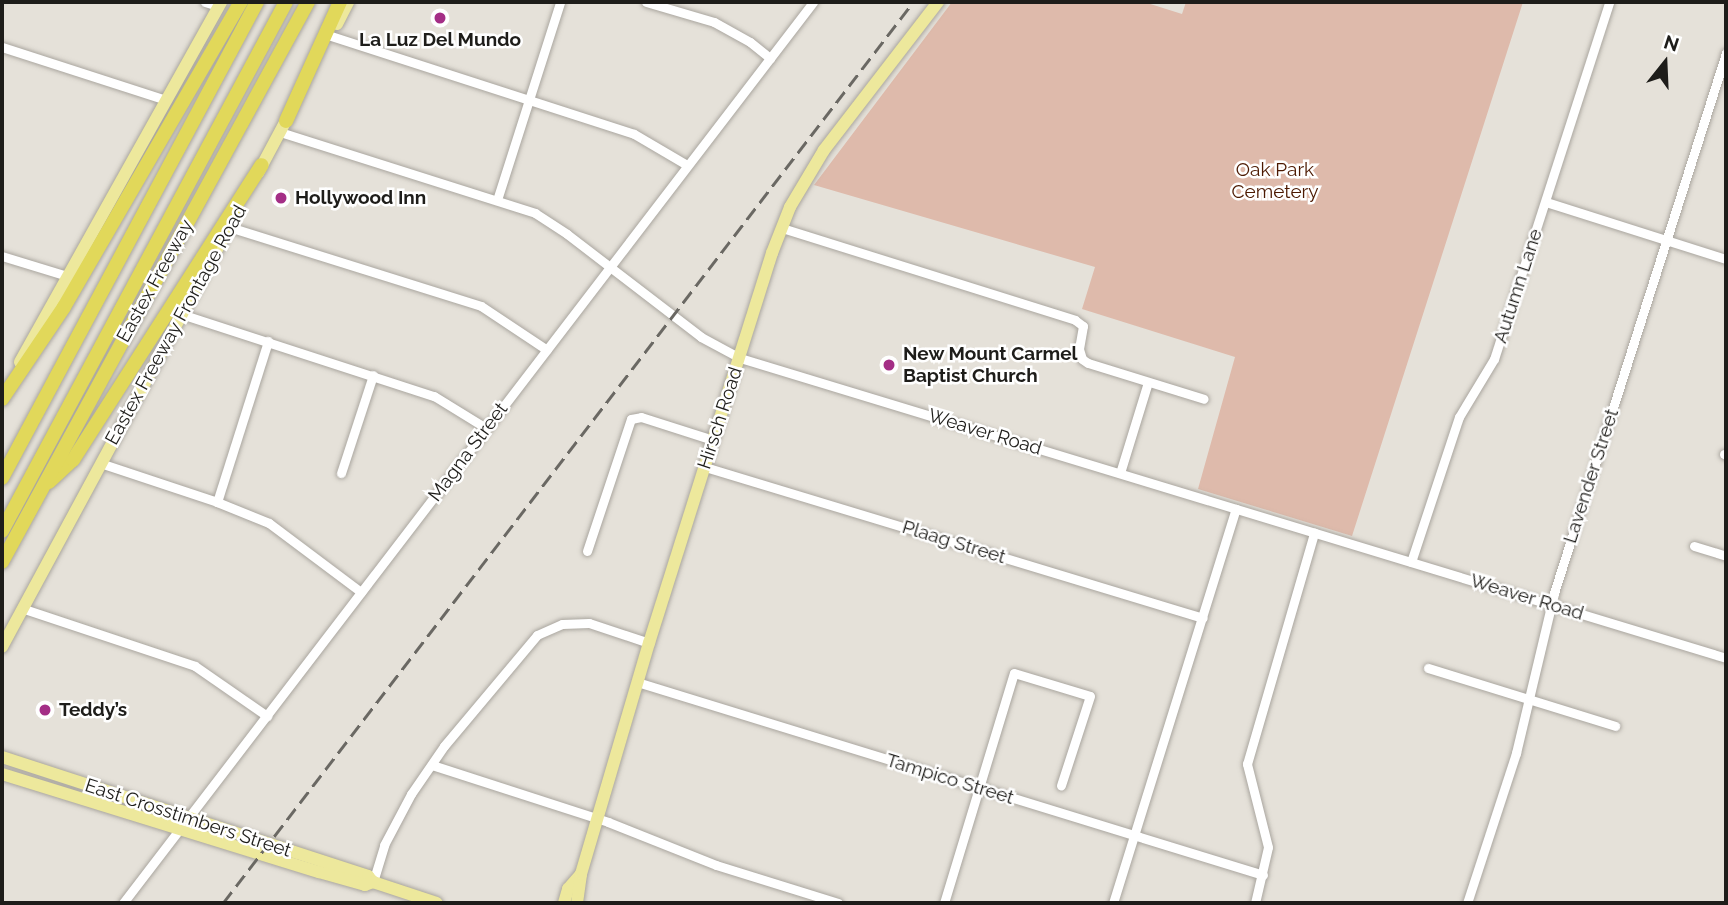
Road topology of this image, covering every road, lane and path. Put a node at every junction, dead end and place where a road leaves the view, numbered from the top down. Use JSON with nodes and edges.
{"nodes":[{"id":1,"x":205,"y":2,"type":"edge"},
{"id":2,"x":241,"y":2,"type":"edge"},
{"id":3,"x":257,"y":2,"type":"edge"},
{"id":4,"x":286,"y":2,"type":"edge"},
{"id":5,"x":308,"y":2,"type":"edge"},
{"id":6,"x":340,"y":2,"type":"edge"},
{"id":7,"x":348,"y":2,"type":"edge"},
{"id":8,"x":560,"y":2,"type":"edge"},
{"id":9,"x":646,"y":2,"type":"edge"},
{"id":10,"x":813,"y":2,"type":"edge"},
{"id":11,"x":938,"y":2,"type":"edge"},
{"id":12,"x":1609,"y":2,"type":"edge"},
{"id":13,"x":220,"y":4,"type":"edge"},
{"id":14,"x":331,"y":36,"type":"junction"},
{"id":15,"x":2,"y":47,"type":"edge"},
{"id":16,"x":1726,"y":53,"type":"edge"},
{"id":17,"x":770,"y":58,"type":"junction"},
{"id":18,"x":166,"y":100,"type":"junction"},
{"id":19,"x":529,"y":101,"type":"junction"},
{"id":20,"x":283,"y":126,"type":"junction"},
{"id":21,"x":262,"y":165,"type":"junction"},
{"id":22,"x":687,"y":165,"type":"junction"},
{"id":23,"x":498,"y":200,"type":"junction"},
{"id":24,"x":1546,"y":202,"type":"junction"},
{"id":25,"x":229,"y":226,"type":"junction"},
{"id":26,"x":782,"y":228,"type":"junction"},
{"id":27,"x":1667,"y":240,"type":"junction"},
{"id":28,"x":2,"y":256,"type":"edge"},
{"id":29,"x":1726,"y":259,"type":"edge"},
{"id":30,"x":610,"y":268,"type":"junction"},
{"id":31,"x":66,"y":276,"type":"junction"},
{"id":32,"x":181,"y":313,"type":"junction"},
{"id":33,"x":268,"y":341,"type":"junction"},
{"id":34,"x":547,"y":350,"type":"junction"},
{"id":35,"x":740,"y":358,"type":"junction"},
{"id":36,"x":373,"y":375,"type":"junction"},
{"id":37,"x":1148,"y":382,"type":"junction"},
{"id":38,"x":2,"y":397,"type":"edge"},
{"id":39,"x":1204,"y":400,"type":"dead end"},
{"id":40,"x":485,"y":428,"type":"junction"},
{"id":41,"x":712,"y":440,"type":"junction"},
{"id":42,"x":100,"y":463,"type":"junction"},
{"id":43,"x":705,"y":467,"type":"junction"},
{"id":44,"x":341,"y":473,"type":"dead end"},
{"id":45,"x":1120,"y":473,"type":"junction"},
{"id":46,"x":2,"y":478,"type":"edge"},
{"id":47,"x":40,"y":490,"type":"junction"},
{"id":48,"x":217,"y":502,"type":"junction"},
{"id":49,"x":1236,"y":509,"type":"junction"},
{"id":50,"x":2,"y":530,"type":"edge"},
{"id":51,"x":1314,"y":533,"type":"junction"},
{"id":52,"x":1694,"y":546,"type":"dead end"},
{"id":53,"x":587,"y":551,"type":"dead end"},
{"id":54,"x":1726,"y":556,"type":"edge"},
{"id":55,"x":2,"y":562,"type":"edge"},
{"id":56,"x":1411,"y":562,"type":"junction"},
{"id":57,"x":361,"y":592,"type":"junction"},
{"id":58,"x":1551,"y":604,"type":"junction"},
{"id":59,"x":23,"y":609,"type":"junction"},
{"id":60,"x":1203,"y":618,"type":"junction"},
{"id":61,"x":649,"y":643,"type":"junction"},
{"id":62,"x":2,"y":647,"type":"edge"},
{"id":63,"x":1726,"y":658,"type":"edge"},
{"id":64,"x":1428,"y":668,"type":"dead end"},
{"id":65,"x":637,"y":682,"type":"junction"},
{"id":66,"x":1529,"y":699,"type":"junction"},
{"id":67,"x":267,"y":716,"type":"junction"},
{"id":68,"x":1615,"y":726,"type":"dead end"},
{"id":69,"x":2,"y":757,"type":"edge"},
{"id":70,"x":432,"y":765,"type":"junction"},
{"id":71,"x":2,"y":774,"type":"edge"},
{"id":72,"x":1061,"y":785,"type":"dead end"},
{"id":73,"x":979,"y":789,"type":"junction"},
{"id":74,"x":598,"y":818,"type":"junction"},
{"id":75,"x":184,"y":824,"type":"junction"},
{"id":76,"x":1134,"y":835,"type":"junction"},
{"id":77,"x":581,"y":874,"type":"junction"},
{"id":78,"x":1264,"y":875,"type":"junction"},
{"id":79,"x":373,"y":882,"type":"junction"},
{"id":80,"x":123,"y":903,"type":"edge"},
{"id":81,"x":437,"y":903,"type":"edge"},
{"id":82,"x":564,"y":903,"type":"edge"},
{"id":83,"x":577,"y":903,"type":"edge"},
{"id":84,"x":838,"y":903,"type":"edge"},
{"id":85,"x":944,"y":903,"type":"edge"},
{"id":86,"x":1113,"y":903,"type":"edge"},
{"id":87,"x":1255,"y":903,"type":"edge"},
{"id":88,"x":1467,"y":903,"type":"edge"}],
"edges":[{"from":1,"to":13,"type":"street"},
{"from":2,"to":38,"type":"highway"},
{"from":3,"to":46,"type":"highway"},
{"from":4,"to":50,"type":"highway"},
{"from":5,"to":47,"type":"highway","name":"Eastex Freeway"},
{"from":6,"to":20,"type":"highway"},
{"from":7,"to":14,"type":"main road","name":"Eastex Freeway Frontage Road"},
{"from":8,"to":19,"type":"street"},
{"from":9,"to":17,"type":"street"},
{"from":10,"to":17,"type":"street","name":"Magna Street"},
{"from":11,"to":26,"type":"main road","name":"Hirsch Road"},
{"from":12,"to":24,"type":"street","name":"Autumn Lane"},
{"from":13,"to":18,"type":"main road"},
{"from":14,"to":19,"type":"street"},
{"from":14,"to":20,"type":"main road","name":"Eastex Freeway Frontage Road"},
{"from":15,"to":18,"type":"street"},
{"from":16,"to":27,"type":"street","name":"Lavender Street"},
{"from":17,"to":22,"type":"street","name":"Magna Street"},
{"from":18,"to":31,"type":"main road"},
{"from":19,"to":22,"type":"street"},
{"from":19,"to":23,"type":"street"},
{"from":20,"to":21,"type":"main road","name":"Eastex Freeway Frontage Road"},
{"from":20,"to":23,"type":"street","name":"Weaver Road"},
{"from":21,"to":25,"type":"main road","name":"Eastex Freeway Frontage Road"},
{"from":21,"to":47,"type":"highway"},
{"from":22,"to":30,"type":"street","name":"Magna Street"},
{"from":23,"to":30,"type":"street","name":"Weaver Road"},
{"from":24,"to":27,"type":"street"},
{"from":24,"to":56,"type":"street","name":"Autumn Lane"},
{"from":25,"to":32,"type":"main road","name":"Eastex Freeway Frontage Road"},
{"from":25,"to":34,"type":"street"},
{"from":26,"to":35,"type":"main road","name":"Hirsch Road"},
{"from":26,"to":37,"type":"street"},
{"from":27,"to":29,"type":"street"},
{"from":27,"to":58,"type":"street","name":"Lavender Street"},
{"from":28,"to":31,"type":"street"},
{"from":30,"to":34,"type":"street","name":"Magna Street"},
{"from":30,"to":35,"type":"street","name":"Weaver Road"},
{"from":31,"to":38,"type":"main road"},
{"from":32,"to":33,"type":"street"},
{"from":32,"to":42,"type":"main road","name":"Eastex Freeway Frontage Road"},
{"from":33,"to":36,"type":"street"},
{"from":33,"to":48,"type":"street"},
{"from":34,"to":40,"type":"street","name":"Magna Street"},
{"from":35,"to":41,"type":"main road","name":"Hirsch Road"},
{"from":35,"to":45,"type":"street","name":"Weaver Road"},
{"from":36,"to":40,"type":"street"},
{"from":36,"to":44,"type":"street"},
{"from":37,"to":39,"type":"street"},
{"from":37,"to":45,"type":"street"},
{"from":40,"to":57,"type":"street","name":"Magna Street"},
{"from":41,"to":43,"type":"main road","name":"Hirsch Road"},
{"from":41,"to":53,"type":"street"},
{"from":42,"to":48,"type":"street"},
{"from":42,"to":59,"type":"main road","name":"Eastex Freeway Frontage Road"},
{"from":43,"to":60,"type":"street","name":"Plaag Street"},
{"from":43,"to":61,"type":"main road","name":"Hirsch Road"},
{"from":45,"to":49,"type":"street","name":"Weaver Road"},
{"from":47,"to":55,"type":"highway","name":"Eastex Freeway"},
{"from":48,"to":57,"type":"street"},
{"from":49,"to":51,"type":"street","name":"Weaver Road"},
{"from":49,"to":60,"type":"street"},
{"from":51,"to":56,"type":"street","name":"Weaver Road"},
{"from":51,"to":78,"type":"street"},
{"from":52,"to":54,"type":"street"},
{"from":56,"to":58,"type":"street","name":"Weaver Road"},
{"from":57,"to":67,"type":"street","name":"Magna Street"},
{"from":58,"to":63,"type":"street","name":"Weaver Road"},
{"from":58,"to":66,"type":"street","name":"Lavender Street"},
{"from":59,"to":62,"type":"main road","name":"Eastex Freeway Frontage Road"},
{"from":59,"to":67,"type":"street"},
{"from":60,"to":76,"type":"street"},
{"from":61,"to":65,"type":"main road","name":"Hirsch Road"},
{"from":61,"to":70,"type":"street"},
{"from":64,"to":66,"type":"street"},
{"from":65,"to":73,"type":"street","name":"Tampico Street"},
{"from":65,"to":74,"type":"main road","name":"Hirsch Road"},
{"from":66,"to":68,"type":"street"},
{"from":66,"to":88,"type":"street","name":"Lavender Street"},
{"from":67,"to":75,"type":"street","name":"Magna Street"},
{"from":69,"to":75,"type":"main road","name":"East Crosstimbers Street"},
{"from":70,"to":74,"type":"street"},
{"from":70,"to":79,"type":"street"},
{"from":71,"to":75,"type":"main road","name":"East Crosstimbers Street"},
{"from":72,"to":73,"type":"street"},
{"from":73,"to":76,"type":"street","name":"Tampico Street"},
{"from":73,"to":85,"type":"street"},
{"from":74,"to":77,"type":"main road","name":"Hirsch Road"},
{"from":74,"to":84,"type":"street"},
{"from":75,"to":79,"type":"main road","name":"East Crosstimbers Street"},
{"from":75,"to":80,"type":"street","name":"Magna Street"},
{"from":76,"to":78,"type":"street","name":"Tampico Street"},
{"from":76,"to":86,"type":"street"},
{"from":77,"to":82,"type":"main road","name":"Hirsch Road"},
{"from":77,"to":83,"type":"main road","name":"Hirsch Road"},
{"from":78,"to":87,"type":"street"},
{"from":79,"to":81,"type":"main road","name":"East Crosstimbers Street"}]}
